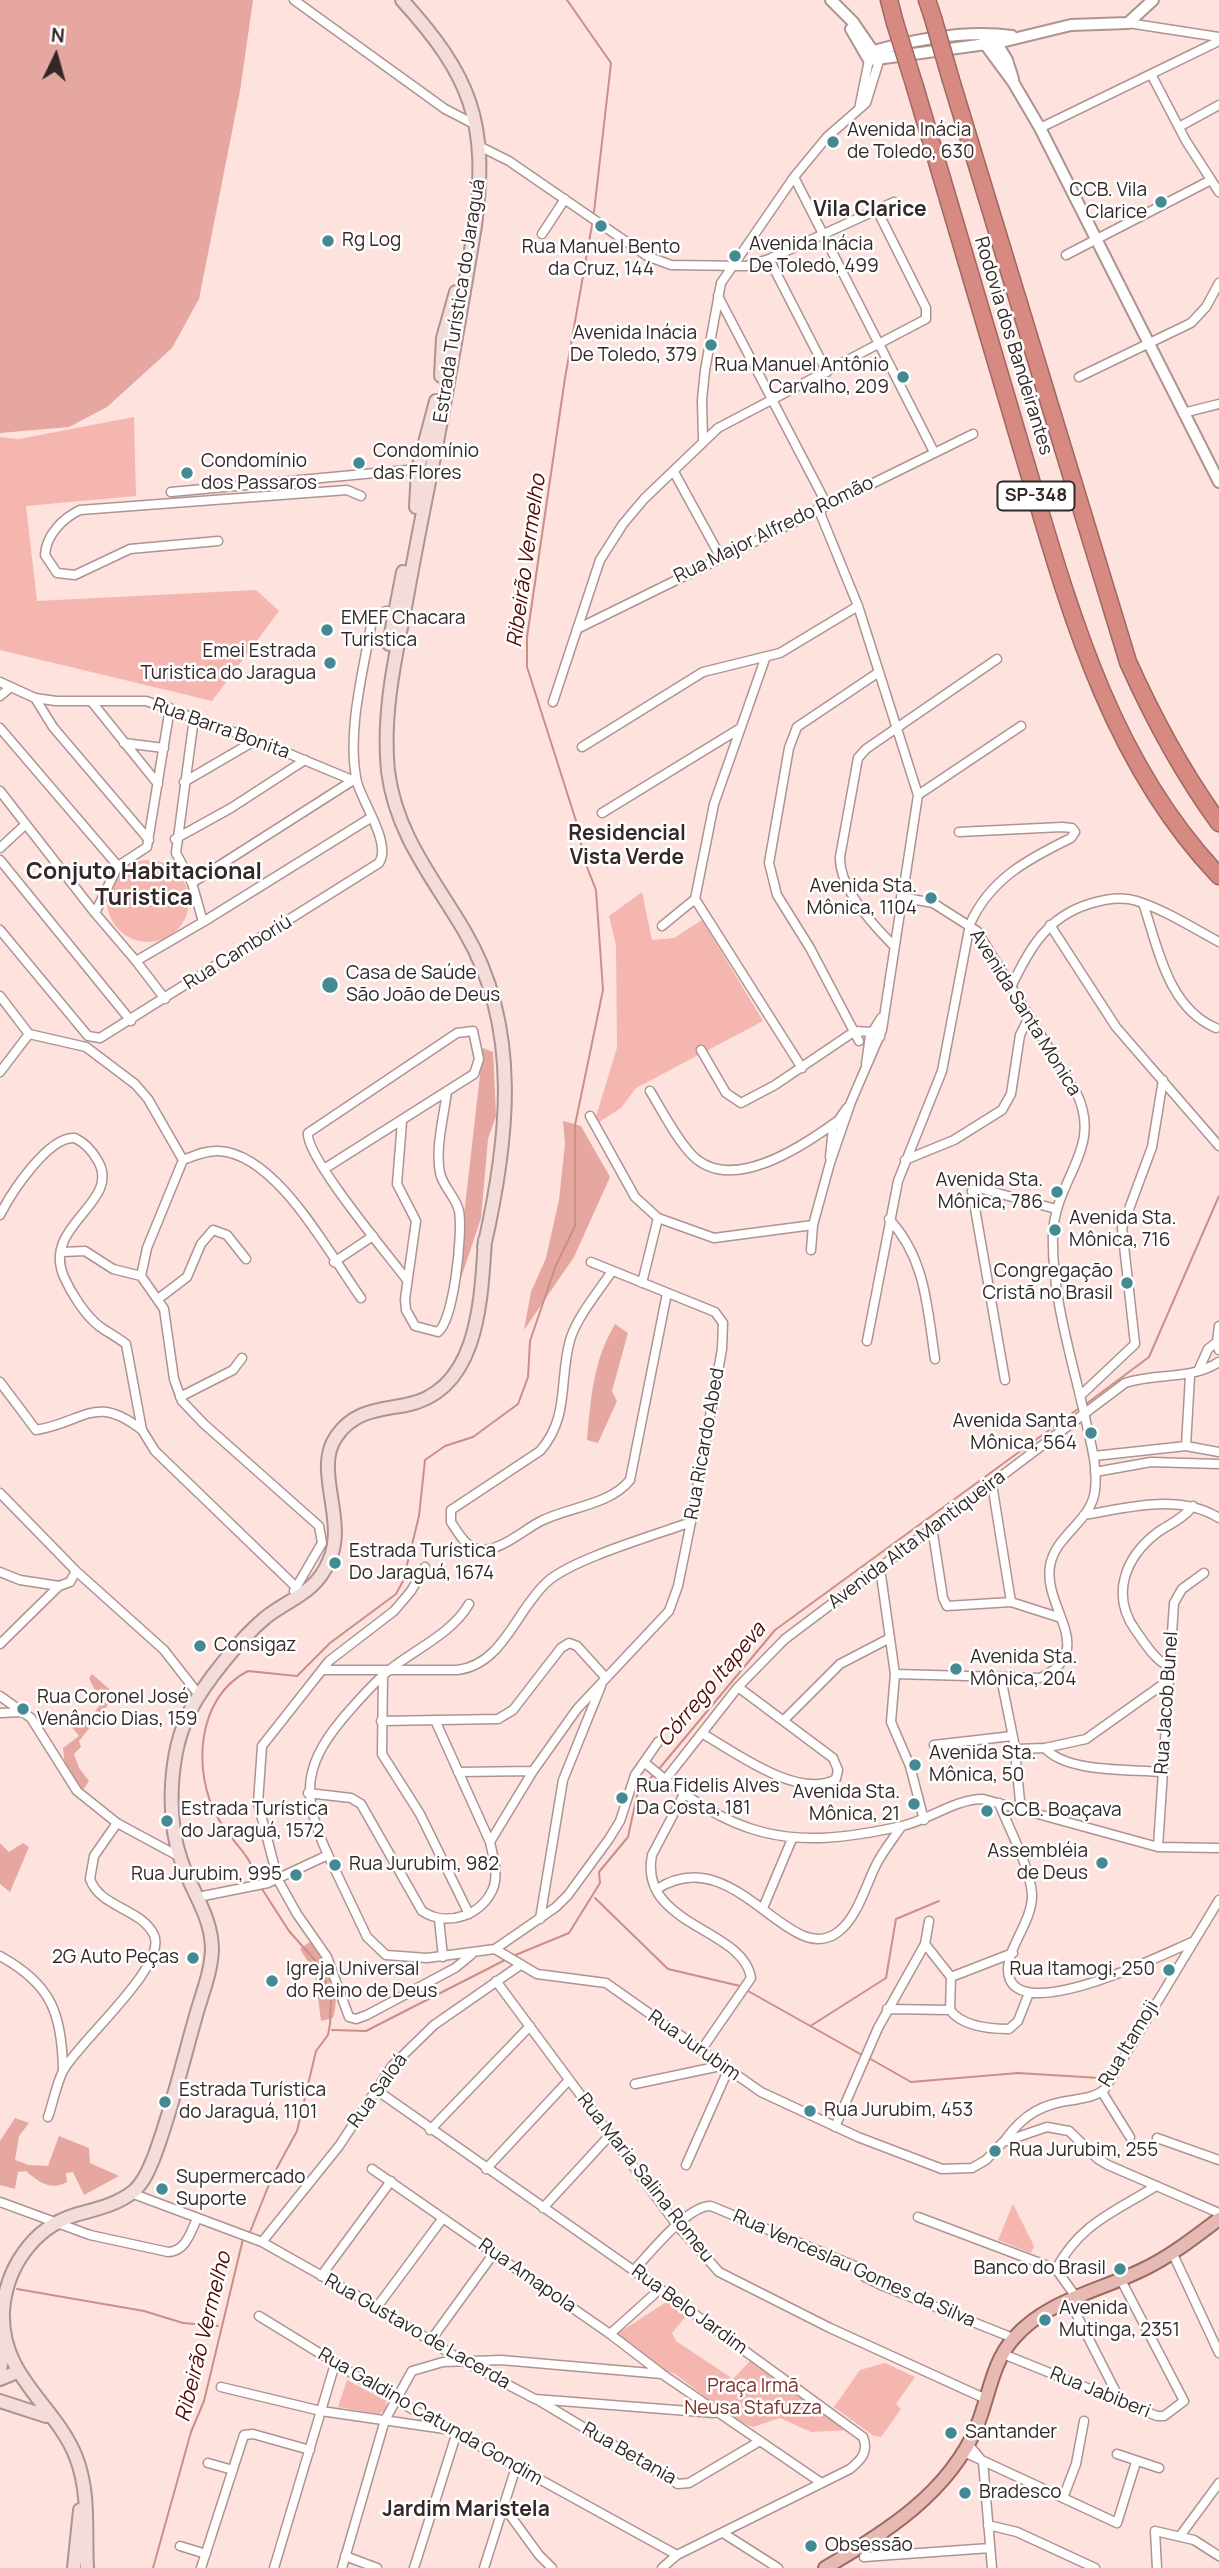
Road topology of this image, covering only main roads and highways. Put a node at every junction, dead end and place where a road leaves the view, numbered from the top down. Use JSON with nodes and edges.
{"nodes":[{"id":1,"x":402,"y":0,"type":"edge"},
{"id":2,"x":888,"y":0,"type":"edge"},
{"id":3,"x":927,"y":0,"type":"edge"},
{"id":4,"x":448,"y":340,"type":"junction"},
{"id":5,"x":433,"y":464,"type":"junction"},
{"id":6,"x":418,"y":469,"type":"junction"},
{"id":7,"x":398,"y":617,"type":"junction"},
{"id":8,"x":1219,"y":823,"type":"edge"},
{"id":9,"x":1219,"y":876,"type":"edge"},
{"id":10,"x":1219,"y":2219,"type":"edge"},
{"id":11,"x":5,"y":2347,"type":"junction"},
{"id":12,"x":0,"y":2369,"type":"edge"},
{"id":13,"x":18,"y":2372,"type":"junction"},
{"id":14,"x":0,"y":2379,"type":"edge"},
{"id":15,"x":1,"y":2397,"type":"edge"},
{"id":16,"x":32,"y":2406,"type":"junction"},
{"id":17,"x":84,"y":2489,"type":"junction"},
{"id":18,"x":74,"y":2566,"type":"edge"},
{"id":19,"x":87,"y":2568,"type":"edge"},
{"id":20,"x":825,"y":2568,"type":"edge"}],
"edges":[{"from":1,"to":4,"type":"main road","name":"Estrada Turística do Jaraguá"},
{"from":2,"to":9,"type":"highway","name":"Rodovia dos Bandeirantes","number":"SP-348","bridge":true},
{"from":3,"to":8,"type":"highway","name":"Rodovia dos Bandeirantes","number":"SP-348","bridge":true},
{"from":4,"to":5,"type":"main road","name":"Estrada Turística do Jaraguá"},
{"from":4,"to":6,"type":"main road","name":"Estrada Turística do Jaraguá"},
{"from":5,"to":6,"type":"main road"},
{"from":5,"to":7,"type":"main road","name":"Estrada Turística do Jaraguá"},
{"from":6,"to":7,"type":"main road","name":"Estrada Turística do Jaraguá"},
{"from":7,"to":11,"type":"main road","name":"Estrada Turística do Jaraguá"},
{"from":10,"to":20,"type":"main road"},
{"from":11,"to":12,"type":"main road"},
{"from":11,"to":13,"type":"main road","name":"Estrada Turística do Jaraguá"},
{"from":13,"to":14,"type":"main road"},
{"from":13,"to":16,"type":"main road","name":"Estrada Turística do Jaraguá"},
{"from":15,"to":16,"type":"main road"},
{"from":16,"to":17,"type":"main road","name":"Estrada Turística do Jaraguá"},
{"from":17,"to":18,"type":"main road","name":"Estrada Turística do Jaraguá"},
{"from":17,"to":19,"type":"main road","name":"Estrada Turística do Jaraguá"}]}
